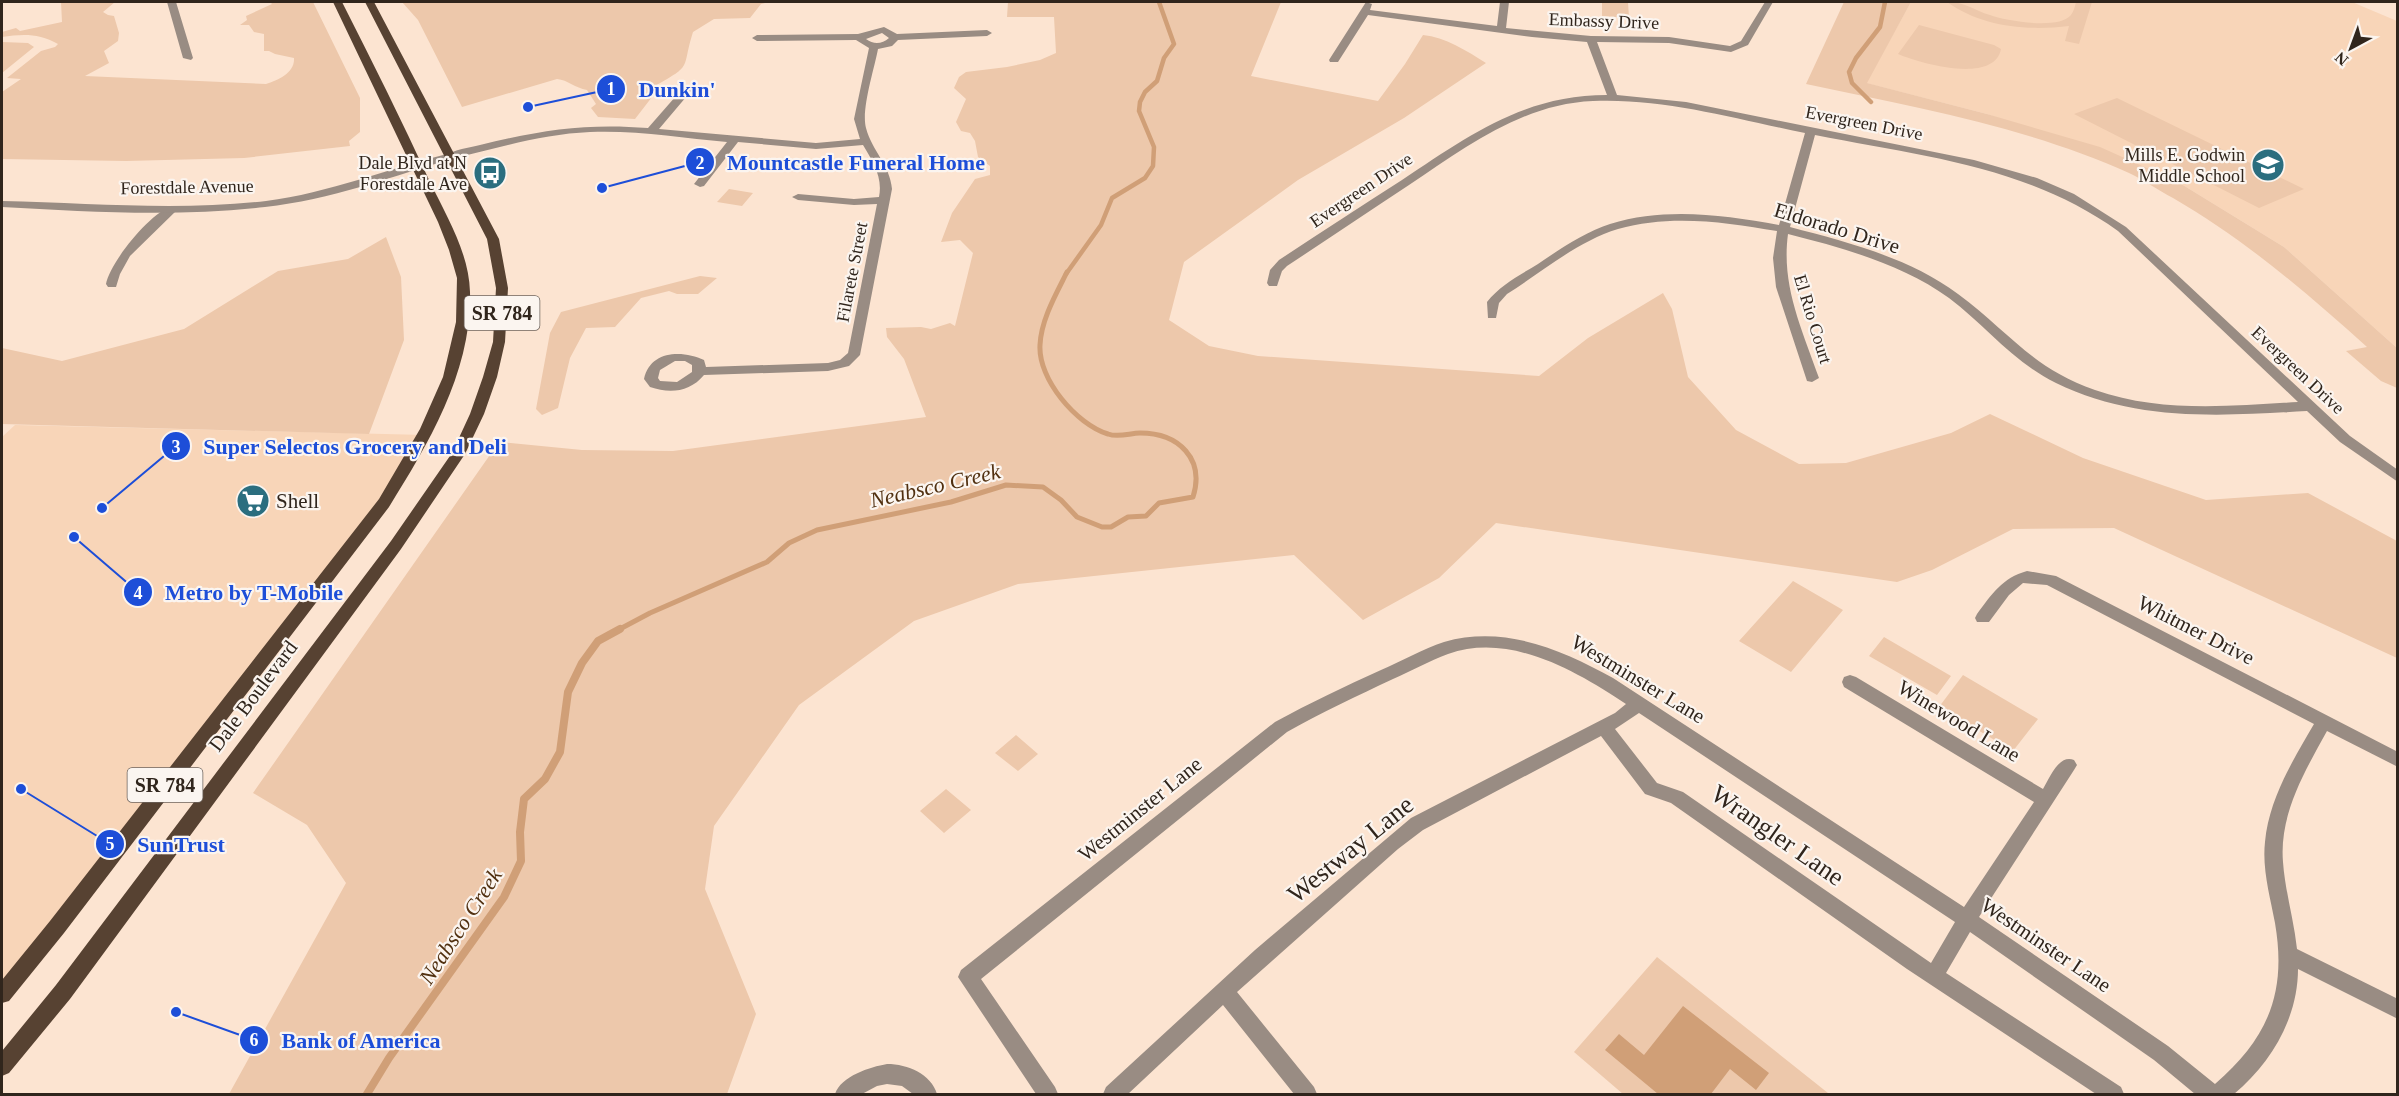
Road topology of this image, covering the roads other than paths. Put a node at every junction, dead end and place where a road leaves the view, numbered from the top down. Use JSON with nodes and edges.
{"nodes":[{"id":1,"x":171,"y":2,"type":"edge"},
{"id":2,"x":337,"y":2,"type":"edge"},
{"id":3,"x":369,"y":2,"type":"edge"},
{"id":4,"x":1505,"y":2,"type":"edge"},
{"id":5,"x":1769,"y":2,"type":"edge"},
{"id":6,"x":1366,"y":7,"type":"edge"},
{"id":7,"x":1501,"y":30,"type":"junction"},
{"id":8,"x":987,"y":33,"type":"dead end"},
{"id":9,"x":895,"y":36,"type":"junction"},
{"id":10,"x":861,"y":37,"type":"junction"},
{"id":11,"x":756,"y":38,"type":"dead end"},
{"id":12,"x":1591,"y":39,"type":"junction"},
{"id":13,"x":874,"y":46,"type":"junction"},
{"id":14,"x":188,"y":58,"type":"dead end"},
{"id":15,"x":1334,"y":60,"type":"dead end"},
{"id":16,"x":687,"y":90,"type":"dead end"},
{"id":17,"x":1613,"y":98,"type":"junction"},
{"id":18,"x":1811,"y":130,"type":"junction"},
{"id":19,"x":651,"y":132,"type":"junction"},
{"id":20,"x":735,"y":139,"type":"junction"},
{"id":21,"x":866,"y":142,"type":"junction"},
{"id":22,"x":451,"y":156,"type":"junction"},
{"id":23,"x":417,"y":166,"type":"junction"},
{"id":24,"x":700,"y":184,"type":"dead end"},
{"id":25,"x":798,"y":197,"type":"dead end"},
{"id":26,"x":885,"y":200,"type":"junction"},
{"id":27,"x":2,"y":204,"type":"edge"},
{"id":28,"x":172,"y":209,"type":"junction"},
{"id":29,"x":1783,"y":230,"type":"junction"},
{"id":30,"x":1274,"y":283,"type":"dead end"},
{"id":31,"x":112,"y":284,"type":"dead end"},
{"id":32,"x":1492,"y":315,"type":"dead end"},
{"id":33,"x":700,"y":370,"type":"dead end"},
{"id":34,"x":1812,"y":378,"type":"dead end"},
{"id":35,"x":2309,"y":406,"type":"junction"},
{"id":36,"x":2397,"y":477,"type":"edge"},
{"id":37,"x":1983,"y":618,"type":"dead end"},
{"id":38,"x":1850,"y":682,"type":"dead end"},
{"id":39,"x":1638,"y":704,"type":"junction"},
{"id":40,"x":2324,"y":722,"type":"junction"},
{"id":41,"x":1604,"y":727,"type":"junction"},
{"id":42,"x":2397,"y":760,"type":"edge"},
{"id":43,"x":2068,"y":765,"type":"dead end"},
{"id":44,"x":2045,"y":799,"type":"junction"},
{"id":45,"x":1966,"y":920,"type":"junction"},
{"id":46,"x":2288,"y":954,"type":"junction"},
{"id":47,"x":1934,"y":976,"type":"junction"},
{"id":48,"x":1224,"y":991,"type":"junction"},
{"id":49,"x":2,"y":994,"type":"edge"},
{"id":50,"x":2397,"y":1010,"type":"edge"},
{"id":51,"x":2,"y":1066,"type":"edge"},
{"id":52,"x":845,"y":1095,"type":"edge"},
{"id":53,"x":927,"y":1095,"type":"edge"},
{"id":54,"x":1048,"y":1095,"type":"edge"},
{"id":55,"x":1113,"y":1095,"type":"edge"},
{"id":56,"x":1306,"y":1095,"type":"edge"},
{"id":57,"x":2114,"y":1095,"type":"edge"},
{"id":58,"x":2211,"y":1095,"type":"edge"},
{"id":59,"x":2219,"y":1095,"type":"edge"}],
"edges":[{"from":1,"to":14,"type":"street"},
{"from":2,"to":23,"type":"main road","name":"Dale Boulevard","number":"SR 784"},
{"from":3,"to":22,"type":"main road","name":"Dale Boulevard","number":"SR 784"},
{"from":4,"to":7,"type":"street"},
{"from":5,"to":12,"type":"street","name":"Embassy Drive"},
{"from":6,"to":7,"type":"street","name":"Embassy Drive"},
{"from":6,"to":15,"type":"street"},
{"from":7,"to":12,"type":"street","name":"Embassy Drive"},
{"from":8,"to":9,"type":"street"},
{"from":9,"to":10,"type":"street"},
{"from":9,"to":13,"type":"street"},
{"from":10,"to":11,"type":"street"},
{"from":10,"to":13,"type":"street"},
{"from":12,"to":17,"type":"street"},
{"from":13,"to":21,"type":"street","name":"Filarete Street"},
{"from":16,"to":19,"type":"street"},
{"from":17,"to":18,"type":"street","name":"Evergreen Drive"},
{"from":17,"to":30,"type":"street","name":"Evergreen Drive"},
{"from":18,"to":29,"type":"street","name":"El Rio Court"},
{"from":18,"to":35,"type":"street","name":"Evergreen Drive"},
{"from":19,"to":20,"type":"street","name":"Forestdale Avenue"},
{"from":19,"to":22,"type":"street","name":"Forestdale Avenue"},
{"from":20,"to":21,"type":"street","name":"Forestdale Avenue"},
{"from":20,"to":24,"type":"street"},
{"from":21,"to":26,"type":"street","name":"Filarete Street"},
{"from":22,"to":23,"type":"street","name":"Forestdale Avenue"},
{"from":22,"to":51,"type":"main road","name":"Dale Boulevard","number":"SR 784"},
{"from":23,"to":28,"type":"street","name":"Forestdale Avenue"},
{"from":23,"to":49,"type":"main road","name":"Dale Boulevard","number":"SR 784"},
{"from":25,"to":26,"type":"street"},
{"from":26,"to":33,"type":"street","name":"Filarete Street"},
{"from":27,"to":28,"type":"street","name":"Forestdale Avenue"},
{"from":28,"to":31,"type":"street"},
{"from":29,"to":32,"type":"street","name":"Eldorado Drive"},
{"from":29,"to":34,"type":"street","name":"El Rio Court"},
{"from":29,"to":35,"type":"street","name":"Eldorado Drive"},
{"from":35,"to":36,"type":"street","name":"Evergreen Drive"},
{"from":37,"to":40,"type":"street","name":"Whitmer Drive"},
{"from":38,"to":44,"type":"street","name":"Winewood Lane"},
{"from":39,"to":41,"type":"street","name":"Westway Lane"},
{"from":39,"to":45,"type":"street","name":"Westminster Lane"},
{"from":39,"to":54,"type":"street","name":"Westminster Lane"},
{"from":40,"to":42,"type":"street","name":"Whitmer Drive"},
{"from":40,"to":46,"type":"street"},
{"from":41,"to":47,"type":"street","name":"Wrangler Lane"},
{"from":41,"to":48,"type":"street","name":"Westway Lane"},
{"from":43,"to":44,"type":"street"},
{"from":44,"to":45,"type":"street"},
{"from":45,"to":47,"type":"street"},
{"from":45,"to":58,"type":"street","name":"Westminster Lane"},
{"from":46,"to":50,"type":"street"},
{"from":46,"to":59,"type":"street"},
{"from":47,"to":57,"type":"street","name":"Wrangler Lane"},
{"from":48,"to":55,"type":"street","name":"Westway Lane"},
{"from":48,"to":56,"type":"street"},
{"from":52,"to":53,"type":"street"}]}
